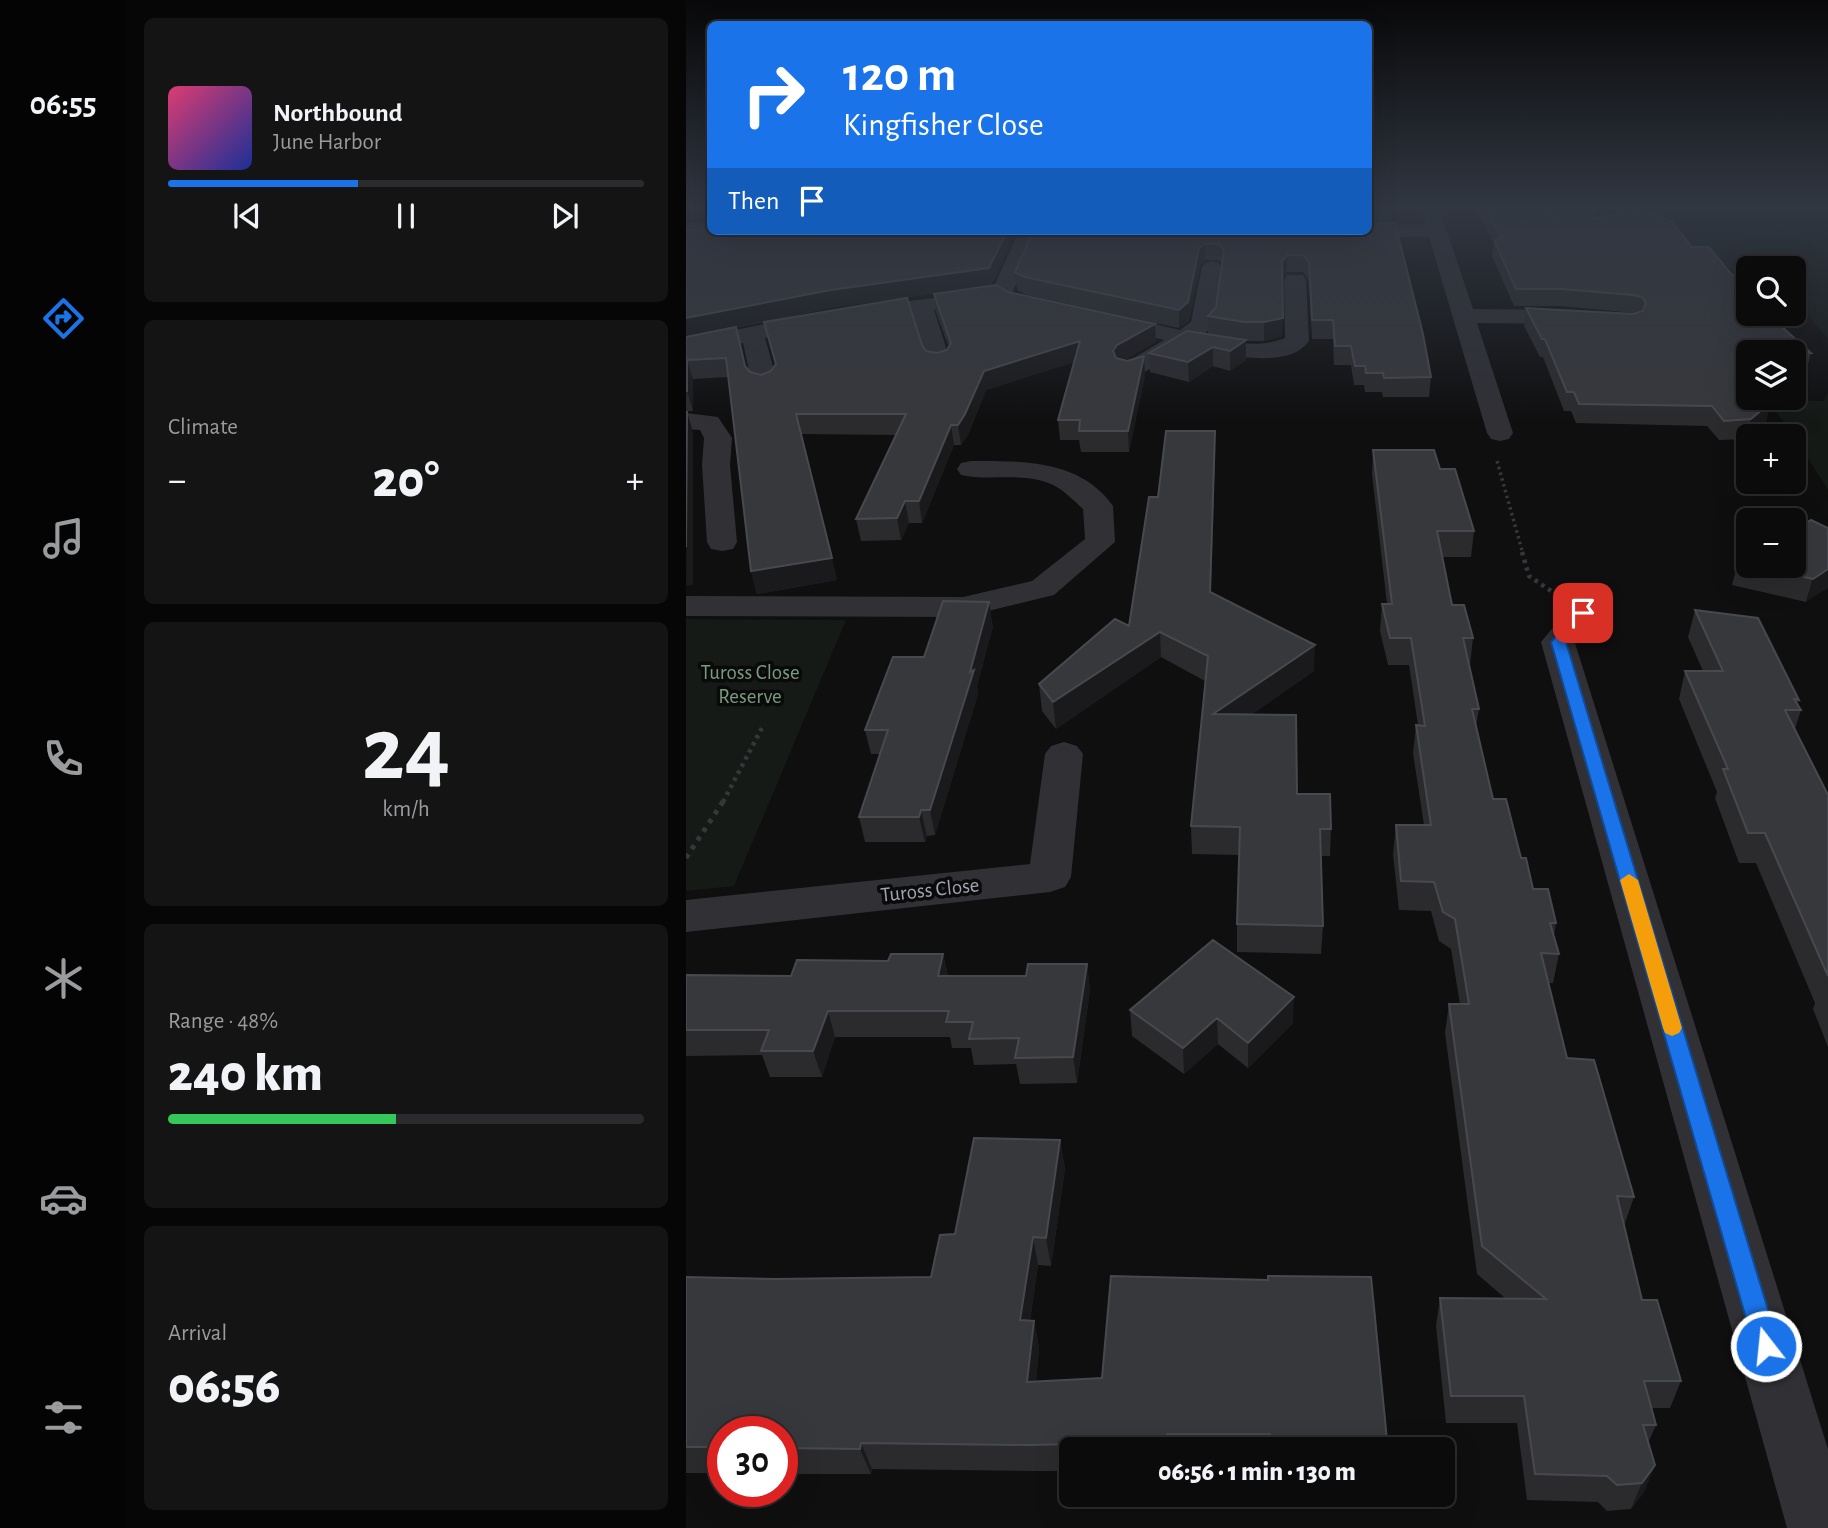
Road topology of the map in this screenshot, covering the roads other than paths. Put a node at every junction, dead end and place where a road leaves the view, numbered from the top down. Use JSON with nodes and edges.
{"nodes":[{"id":1,"x":1016,"y":279,"type":"edge"},
{"id":2,"x":1210,"y":279,"type":"edge"},
{"id":3,"x":1452,"y":279,"type":"edge"},
{"id":4,"x":1295,"y":280,"type":"dead end"},
{"id":5,"x":920,"y":306,"type":"junction"},
{"id":6,"x":1079,"y":313,"type":"edge"},
{"id":7,"x":1463,"y":316,"type":"junction"},
{"id":8,"x":1603,"y":320,"type":"edge"},
{"id":9,"x":752,"y":333,"type":"junction"},
{"id":10,"x":1185,"y":338,"type":"junction"},
{"id":11,"x":686,"y":347,"type":"edge"},
{"id":12,"x":939,"y":363,"type":"edge"},
{"id":13,"x":1129,"y":371,"type":"edge"},
{"id":14,"x":765,"y":384,"type":"edge"},
{"id":15,"x":686,"y":421,"type":"edge"},
{"id":16,"x":1500,"y":433,"type":"road end"},
{"id":17,"x":971,"y":469,"type":"dead end"},
{"id":18,"x":722,"y":542,"type":"dead end"},
{"id":19,"x":686,"y":606,"type":"edge"},
{"id":20,"x":1583,"y":613,"type":"road end"},
{"id":21,"x":1064,"y":754,"type":"dead end"},
{"id":22,"x":686,"y":916,"type":"edge"},
{"id":23,"x":1820,"y":1528,"type":"edge"}],
"edges":[{"from":1,"to":5,"type":"street"},
{"from":2,"to":10,"type":"street"},
{"from":3,"to":7,"type":"street"},
{"from":4,"to":10,"type":"street"},
{"from":5,"to":9,"type":"street"},
{"from":5,"to":12,"type":"street"},
{"from":6,"to":10,"type":"street"},
{"from":7,"to":8,"type":"street"},
{"from":7,"to":16,"type":"street"},
{"from":9,"to":11,"type":"street"},
{"from":9,"to":14,"type":"street"},
{"from":10,"to":13,"type":"street"},
{"from":15,"to":18,"type":"street"},
{"from":17,"to":19,"type":"street"},
{"from":20,"to":23,"type":"street"},
{"from":21,"to":22,"type":"street","name":"Tuross Close"}]}
